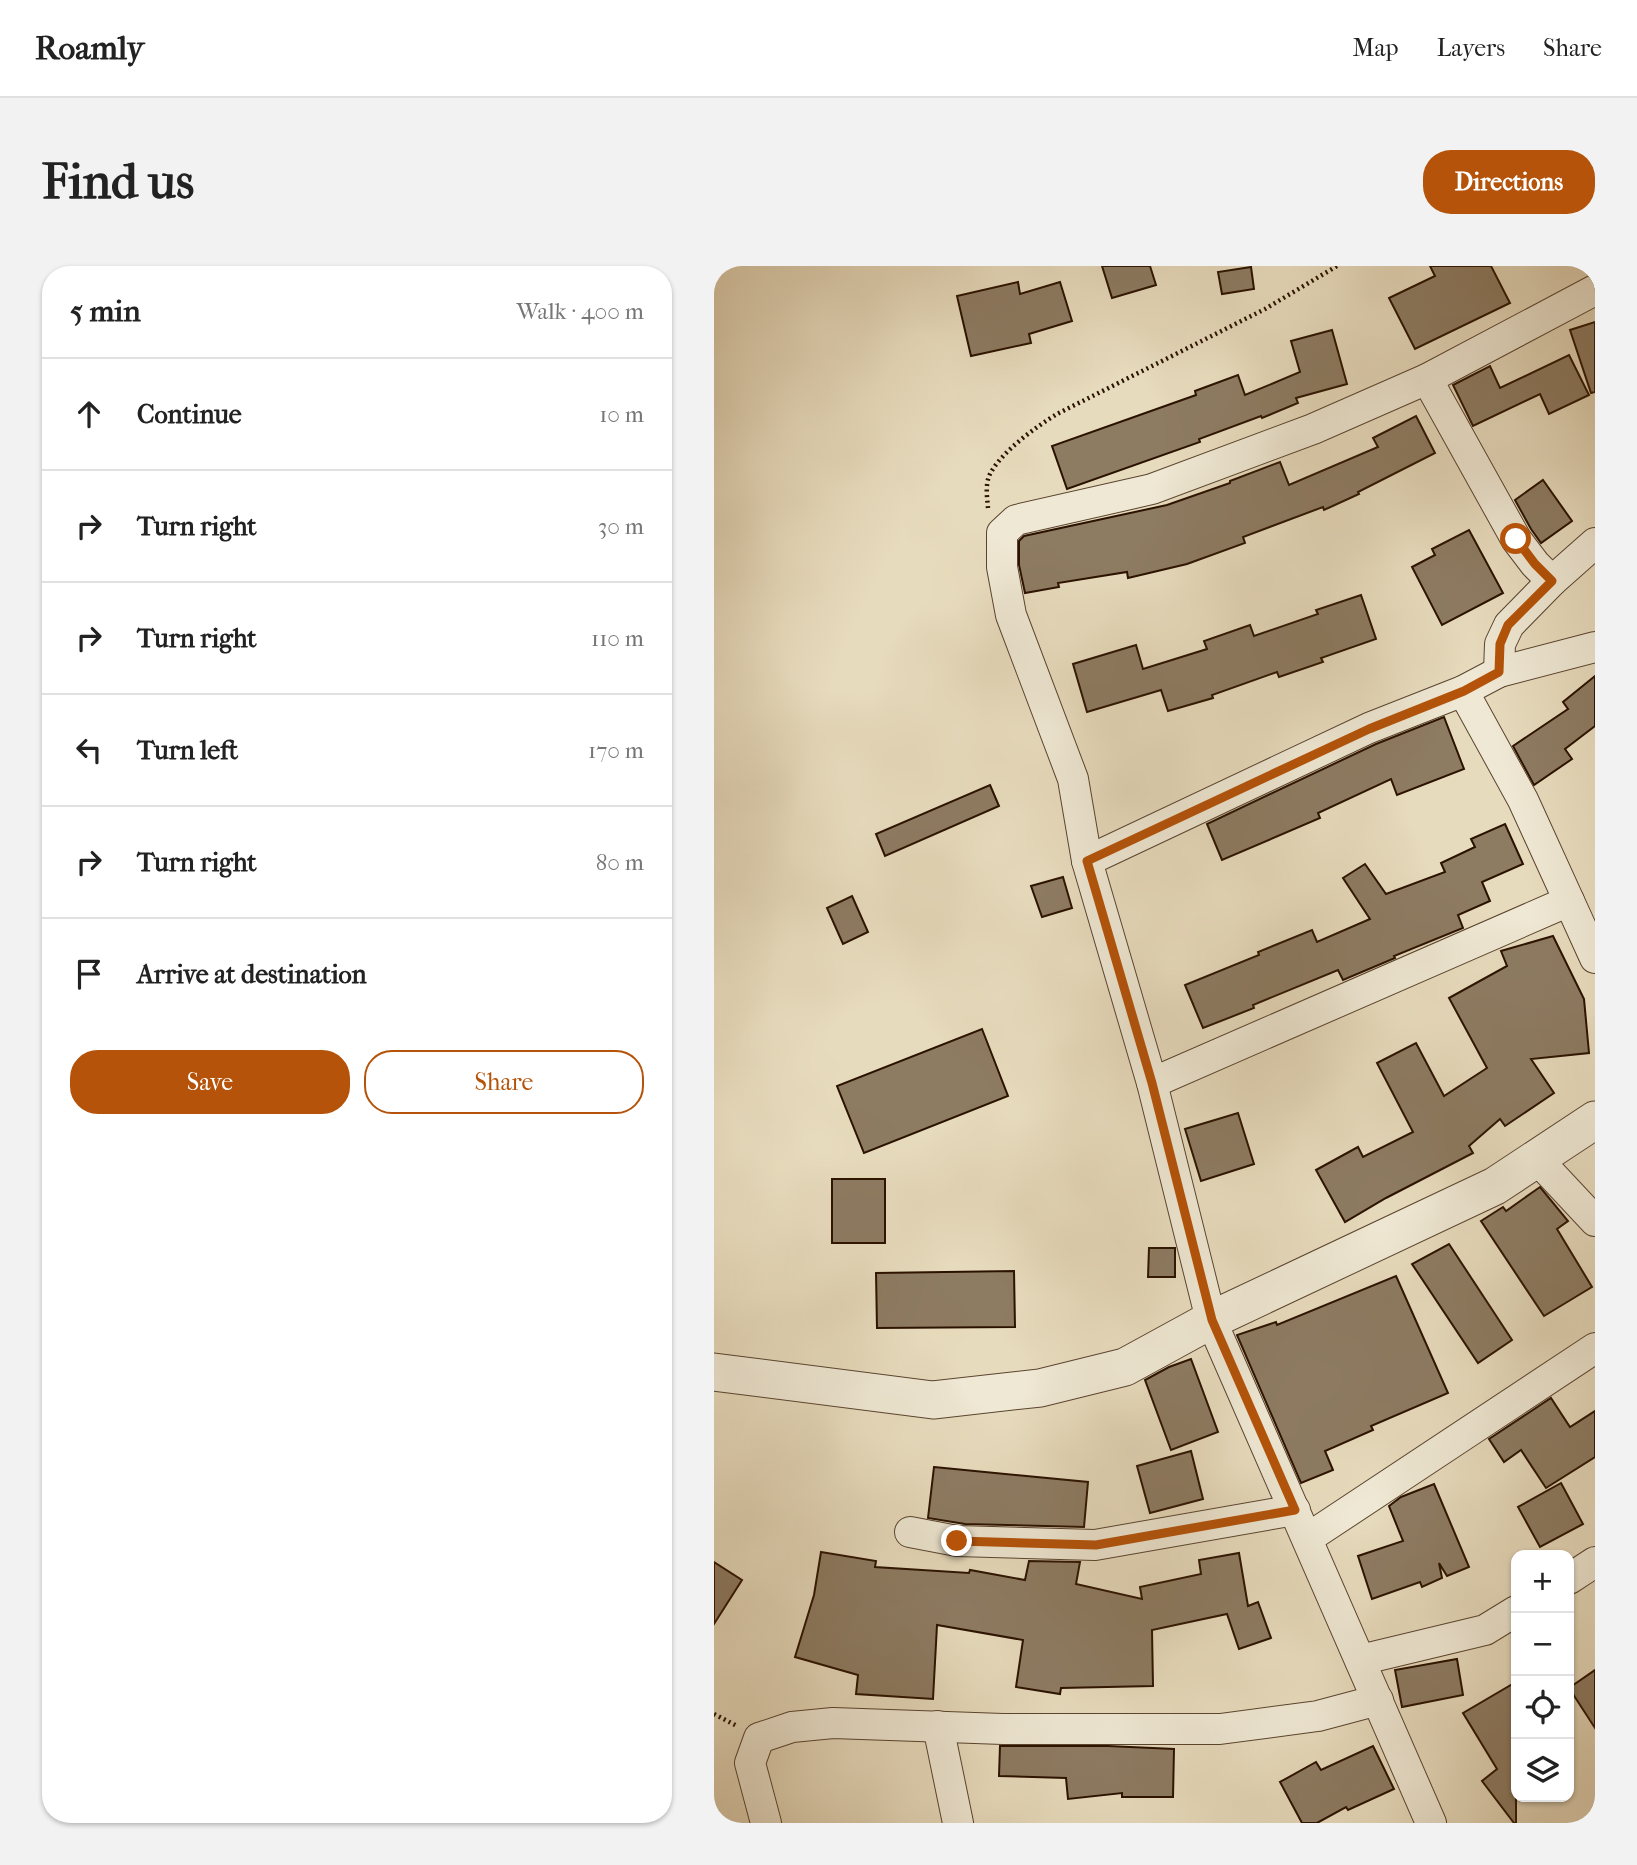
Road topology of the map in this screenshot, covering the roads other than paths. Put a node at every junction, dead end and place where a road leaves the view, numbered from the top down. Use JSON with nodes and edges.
{"nodes":[{"id":1,"x":1595,"y":290,"type":"edge"},
{"id":2,"x":1427,"y":379,"type":"junction"},
{"id":3,"x":1595,"y":543,"type":"edge"},
{"id":4,"x":1552,"y":581,"type":"junction"},
{"id":5,"x":1595,"y":647,"type":"edge"},
{"id":6,"x":1499,"y":672,"type":"junction"},
{"id":7,"x":1464,"y":691,"type":"junction"},
{"id":8,"x":1087,"y":861,"type":"junction"},
{"id":9,"x":1569,"y":901,"type":"junction"},
{"id":10,"x":1595,"y":958,"type":"edge"},
{"id":11,"x":1152,"y":1083,"type":"junction"},
{"id":12,"x":1595,"y":1120,"type":"edge"},
{"id":13,"x":1537,"y":1159,"type":"junction"},
{"id":14,"x":1595,"y":1221,"type":"edge"},
{"id":15,"x":1212,"y":1320,"type":"junction"},
{"id":16,"x":1595,"y":1348,"type":"edge"},
{"id":17,"x":714,"y":1372,"type":"edge"},
{"id":18,"x":1295,"y":1510,"type":"junction"},
{"id":19,"x":910,"y":1532,"type":"dead end"},
{"id":20,"x":1308,"y":1538,"type":"junction"},
{"id":21,"x":1595,"y":1562,"type":"edge"},
{"id":22,"x":1574,"y":1576,"type":"edge"},
{"id":23,"x":1513,"y":1613,"type":"edge"},
{"id":24,"x":1360,"y":1660,"type":"junction"},
{"id":25,"x":1378,"y":1700,"type":"junction"},
{"id":26,"x":938,"y":1726,"type":"junction"},
{"id":27,"x":766,"y":1823,"type":"edge"},
{"id":28,"x":958,"y":1823,"type":"edge"},
{"id":29,"x":1431,"y":1823,"type":"edge"}],
"edges":[{"from":1,"to":2,"type":"street"},
{"from":2,"to":4,"type":"street"},
{"from":2,"to":8,"type":"street"},
{"from":3,"to":4,"type":"street"},
{"from":4,"to":6,"type":"street"},
{"from":5,"to":6,"type":"street"},
{"from":6,"to":7,"type":"street"},
{"from":7,"to":8,"type":"street"},
{"from":7,"to":9,"type":"street"},
{"from":8,"to":11,"type":"street"},
{"from":9,"to":10,"type":"street"},
{"from":9,"to":11,"type":"street"},
{"from":11,"to":15,"type":"street"},
{"from":12,"to":13,"type":"street"},
{"from":13,"to":14,"type":"street"},
{"from":13,"to":15,"type":"street"},
{"from":15,"to":17,"type":"street"},
{"from":15,"to":18,"type":"street"},
{"from":16,"to":20,"type":"street"},
{"from":18,"to":19,"type":"street"},
{"from":18,"to":20,"type":"street"},
{"from":20,"to":24,"type":"street"},
{"from":21,"to":22,"type":"street"},
{"from":23,"to":24,"type":"street"},
{"from":24,"to":25,"type":"street"},
{"from":25,"to":26,"type":"street"},
{"from":25,"to":29,"type":"street"},
{"from":26,"to":27,"type":"street"},
{"from":26,"to":28,"type":"street"}]}
